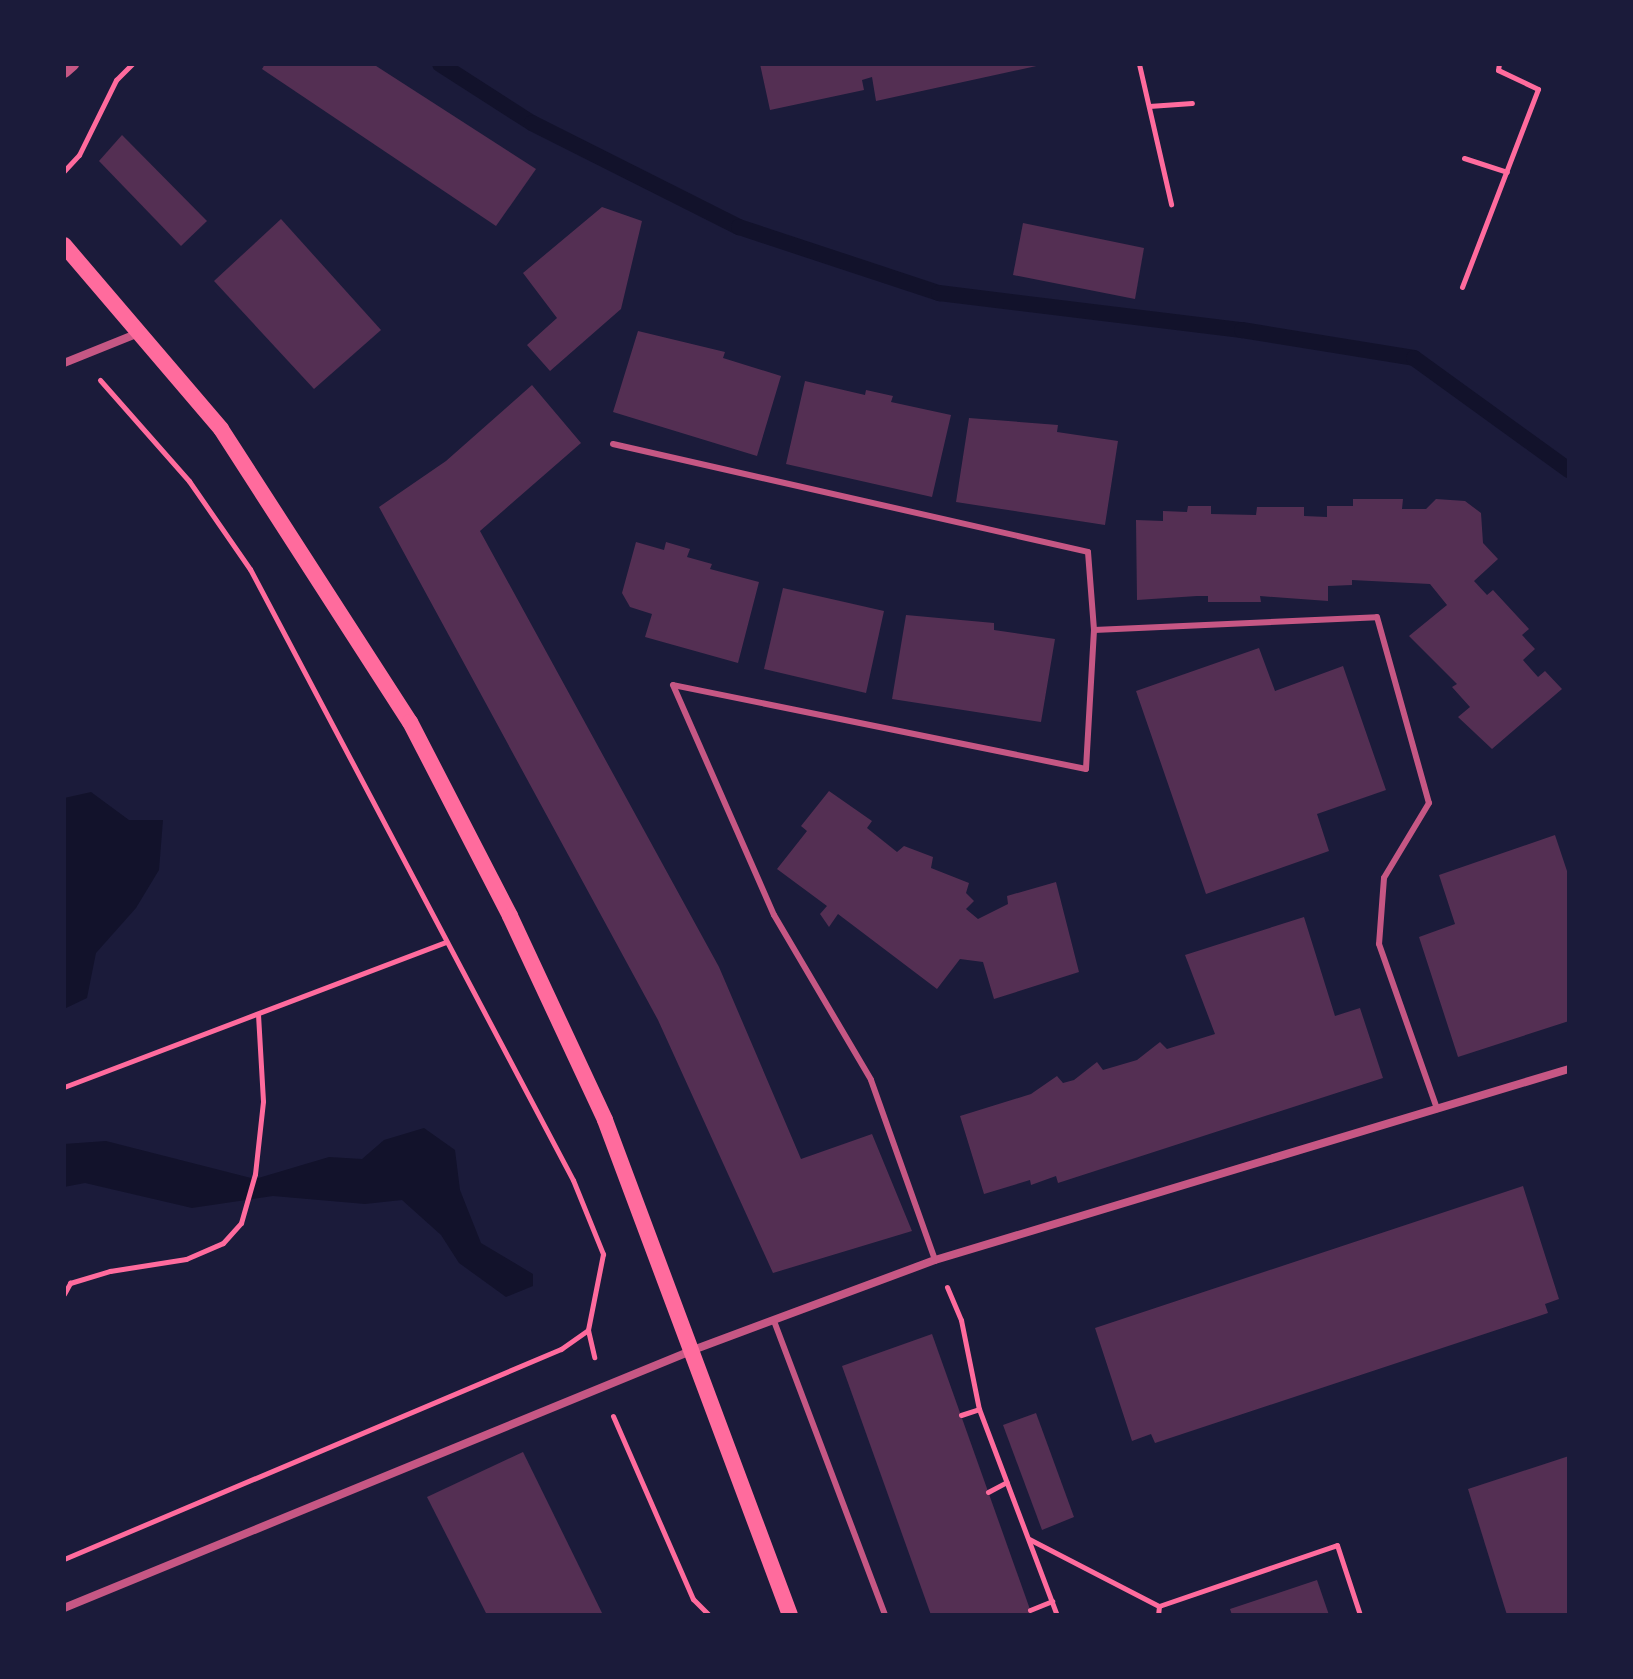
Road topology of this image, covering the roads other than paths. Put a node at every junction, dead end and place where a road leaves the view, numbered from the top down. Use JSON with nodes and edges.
{"nodes":[{"id":1,"x":72,"y":64,"type":"edge"},
{"id":2,"x":64,"y":71,"type":"edge"},
{"id":3,"x":64,"y":245,"type":"edge"},
{"id":4,"x":143,"y":332,"type":"junction"},
{"id":5,"x":64,"y":363,"type":"edge"},
{"id":6,"x":613,"y":444,"type":"dead end"},
{"id":7,"x":1094,"y":630,"type":"junction"},
{"id":8,"x":1569,"y":1069,"type":"edge"},
{"id":9,"x":1437,"y":1110,"type":"junction"},
{"id":10,"x":935,"y":1260,"type":"junction"},
{"id":11,"x":774,"y":1321,"type":"junction"},
{"id":12,"x":693,"y":1350,"type":"junction"},
{"id":13,"x":64,"y":1608,"type":"edge"},
{"id":14,"x":790,"y":1615,"type":"edge"},
{"id":15,"x":885,"y":1615,"type":"edge"}],
"edges":[{"from":1,"to":2,"type":"street"},
{"from":3,"to":4,"type":"main road"},
{"from":4,"to":5,"type":"street"},
{"from":4,"to":12,"type":"main road"},
{"from":6,"to":7,"type":"lane"},
{"from":7,"to":9,"type":"lane"},
{"from":7,"to":10,"type":"lane"},
{"from":8,"to":9,"type":"street"},
{"from":9,"to":10,"type":"street"},
{"from":10,"to":11,"type":"street"},
{"from":11,"to":12,"type":"street"},
{"from":11,"to":15,"type":"lane"},
{"from":12,"to":13,"type":"street"},
{"from":12,"to":14,"type":"main road"}]}
